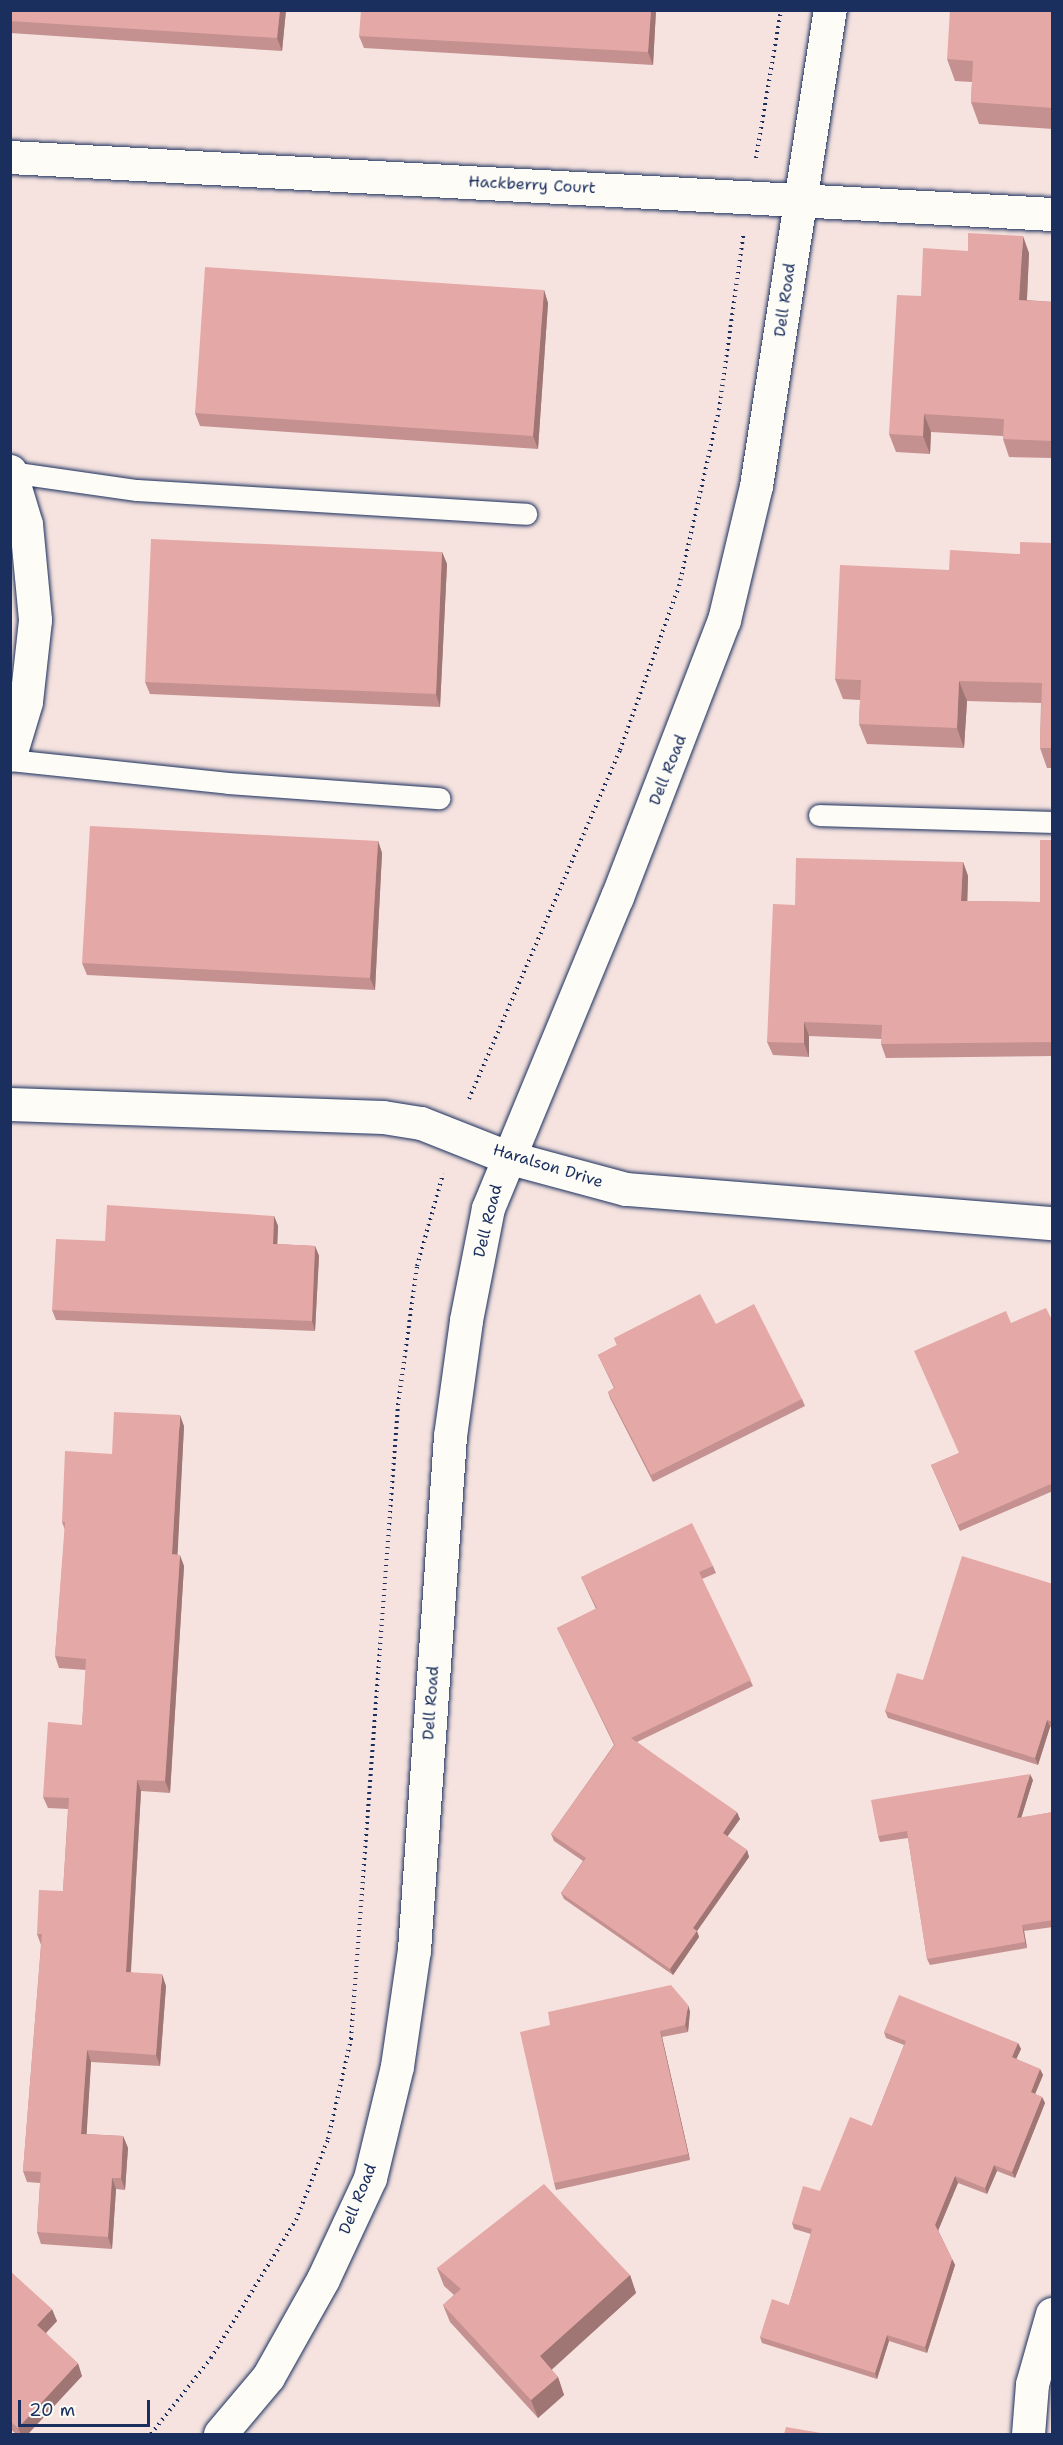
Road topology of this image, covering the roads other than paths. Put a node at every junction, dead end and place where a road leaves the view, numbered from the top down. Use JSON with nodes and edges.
{"nodes":[{"id":1,"x":830,"y":10,"type":"edge"},
{"id":2,"x":10,"y":156,"type":"edge"},
{"id":3,"x":800,"y":199,"type":"junction"},
{"id":4,"x":1053,"y":214,"type":"edge"},
{"id":5,"x":11,"y":472,"type":"edge"},
{"id":6,"x":526,"y":514,"type":"dead end"},
{"id":7,"x":10,"y":755,"type":"edge"},
{"id":8,"x":10,"y":760,"type":"edge"},
{"id":9,"x":439,"y":798,"type":"dead end"},
{"id":10,"x":819,"y":815,"type":"dead end"},
{"id":11,"x":1053,"y":822,"type":"edge"},
{"id":12,"x":10,"y":1104,"type":"edge"},
{"id":13,"x":507,"y":1157,"type":"junction"},
{"id":14,"x":1053,"y":1223,"type":"edge"},
{"id":15,"x":1053,"y":2314,"type":"edge"},
{"id":16,"x":220,"y":2434,"type":"edge"},
{"id":17,"x":1028,"y":2434,"type":"edge"}],
"edges":[{"from":1,"to":3,"type":"street","name":"Dell Road"},
{"from":2,"to":3,"type":"street","name":"Hackberry Court"},
{"from":3,"to":4,"type":"street","name":"Hackberry Court"},
{"from":3,"to":13,"type":"street","name":"Dell Road"},
{"from":5,"to":6,"type":"lane"},
{"from":5,"to":7,"type":"street"},
{"from":8,"to":9,"type":"lane"},
{"from":10,"to":11,"type":"lane"},
{"from":12,"to":13,"type":"street","name":"Haralson Drive"},
{"from":13,"to":14,"type":"street","name":"Haralson Drive"},
{"from":13,"to":16,"type":"street","name":"Dell Road"},
{"from":15,"to":17,"type":"street"}]}
